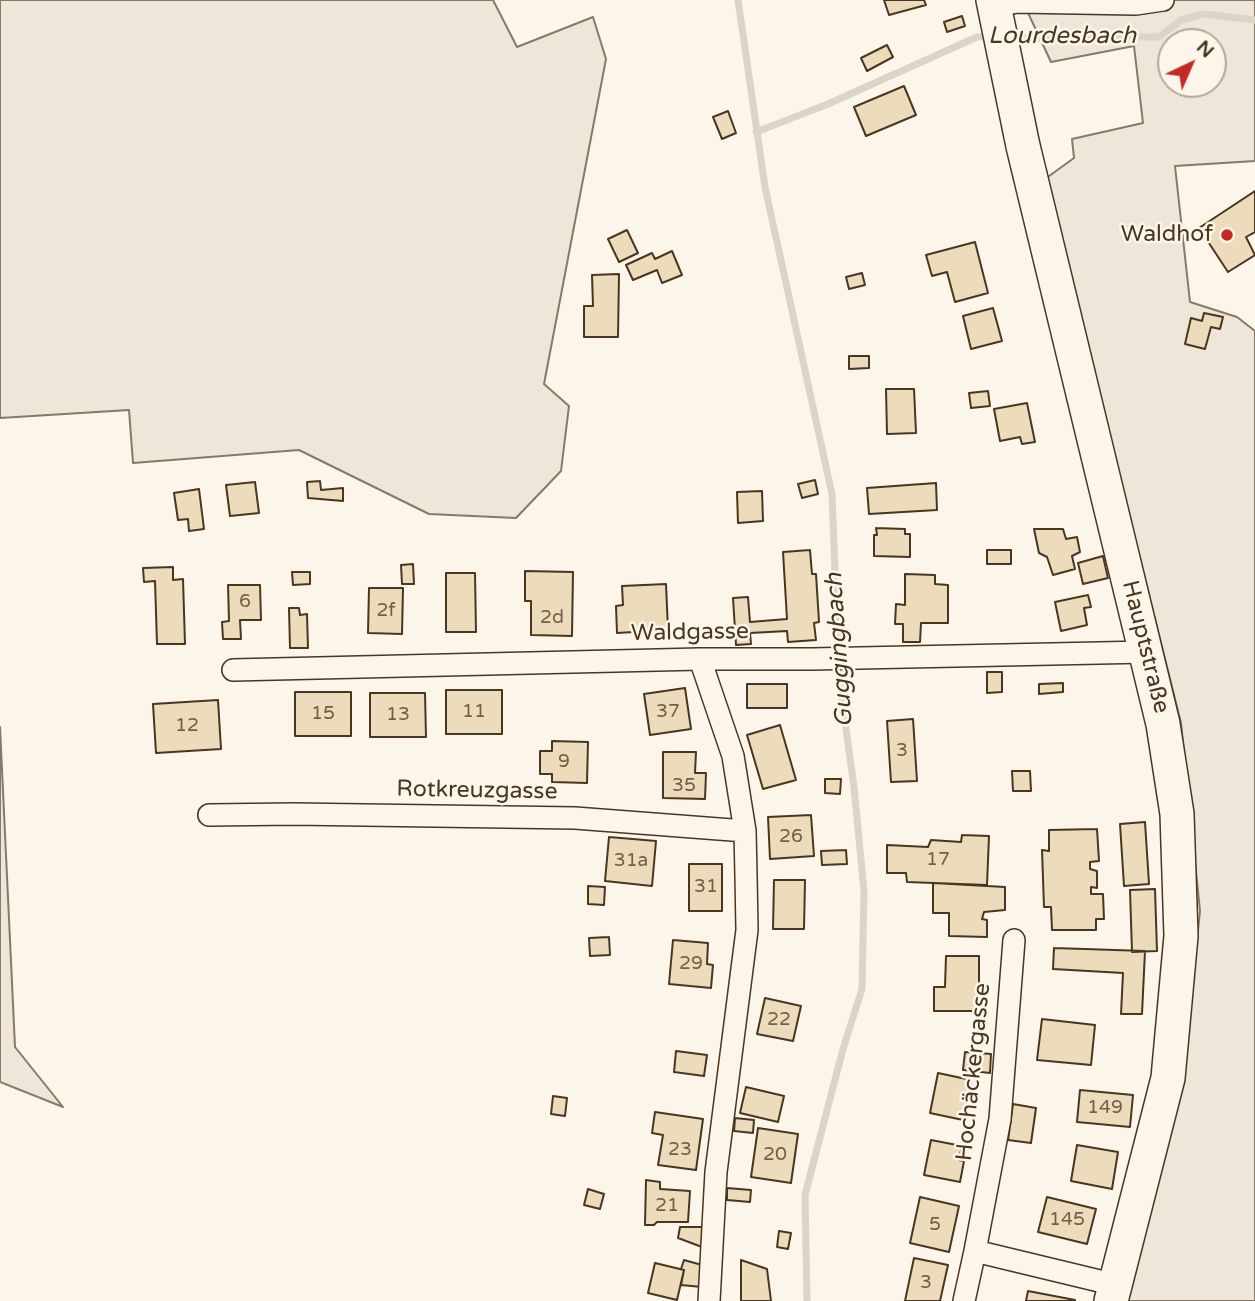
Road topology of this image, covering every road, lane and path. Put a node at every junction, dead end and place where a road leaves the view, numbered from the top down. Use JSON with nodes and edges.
{"nodes":[{"id":1,"x":1163,"y":0,"type":"edge"},
{"id":2,"x":995,"y":10,"type":"edge"},
{"id":3,"x":1147,"y":652,"type":"junction"},
{"id":4,"x":700,"y":659,"type":"junction"},
{"id":5,"x":233,"y":670,"type":"dead end"},
{"id":6,"x":209,"y":815,"type":"dead end"},
{"id":7,"x":745,"y":831,"type":"junction"},
{"id":8,"x":1014,"y":940,"type":"dead end"},
{"id":9,"x":975,"y":1251,"type":"junction"},
{"id":10,"x":1113,"y":1293,"type":"edge"},
{"id":11,"x":709,"y":1301,"type":"edge"},
{"id":12,"x":964,"y":1301,"type":"edge"}],
"edges":[{"from":1,"to":2,"type":"street"},
{"from":2,"to":3,"type":"main road","name":"Hauptstraße"},
{"from":3,"to":4,"type":"street","name":"Waldgasse"},
{"from":3,"to":10,"type":"main road","name":"Hauptstraße"},
{"from":4,"to":5,"type":"street","name":"Waldgasse"},
{"from":4,"to":7,"type":"street"},
{"from":6,"to":7,"type":"street","name":"Rotkreuzgasse"},
{"from":7,"to":11,"type":"street"},
{"from":8,"to":9,"type":"street","name":"Hochäckergasse"},
{"from":9,"to":10,"type":"street"},
{"from":9,"to":12,"type":"street","name":"Hochäckergasse"}]}
